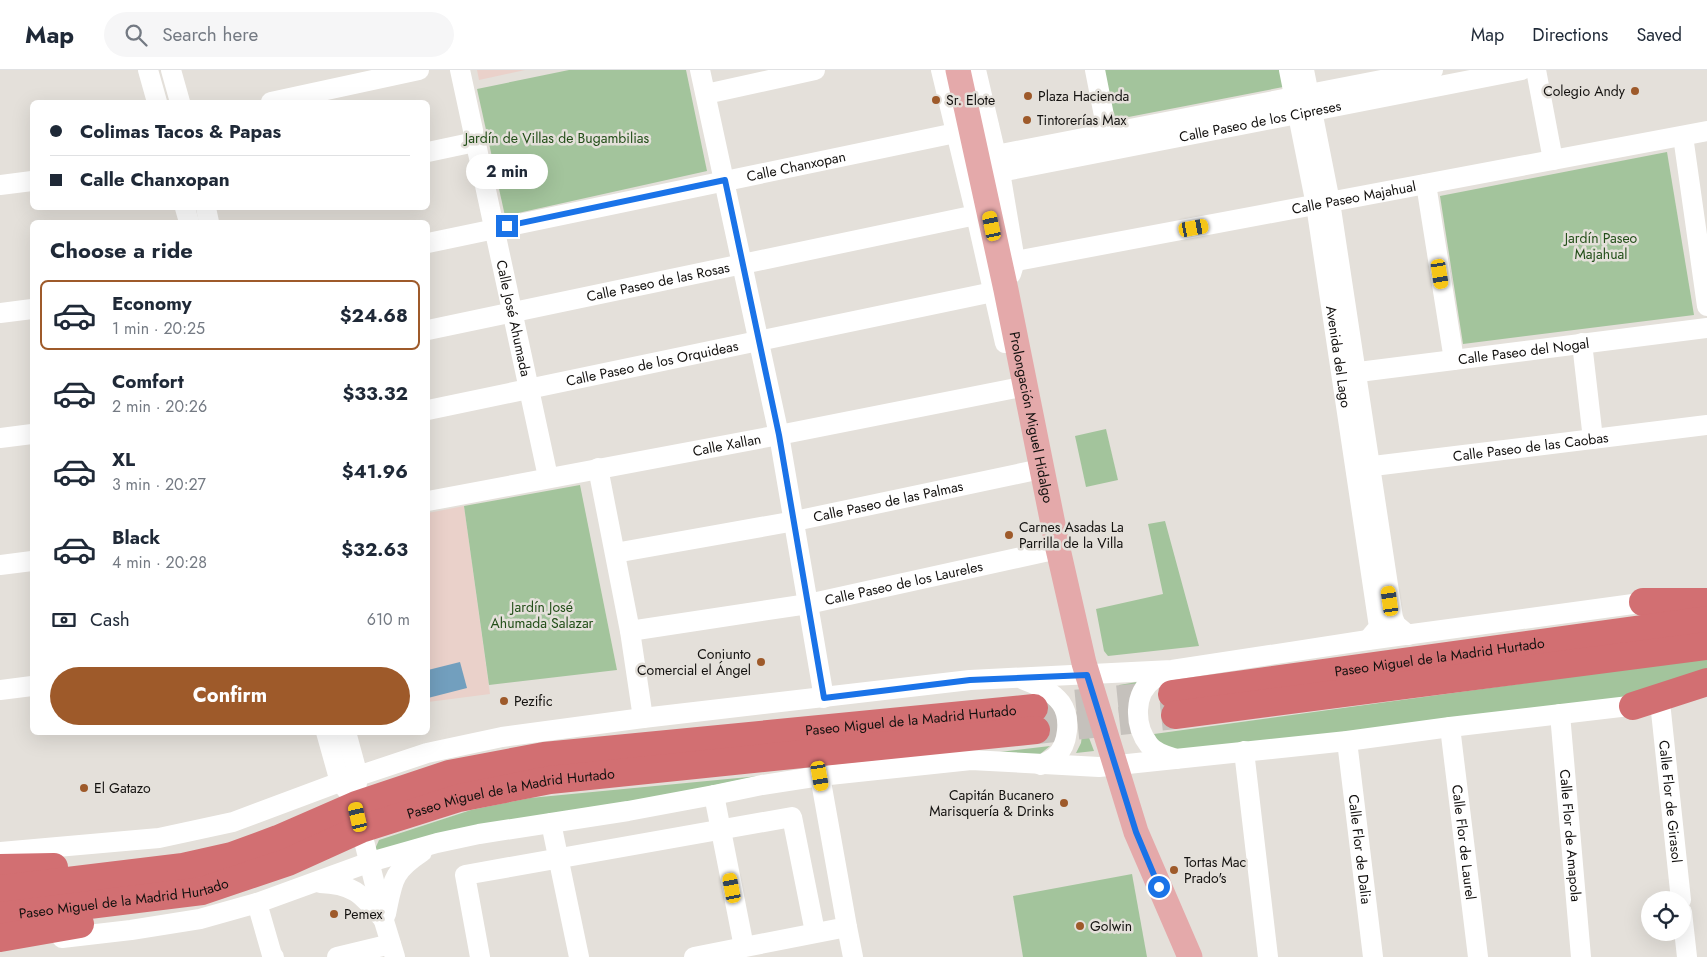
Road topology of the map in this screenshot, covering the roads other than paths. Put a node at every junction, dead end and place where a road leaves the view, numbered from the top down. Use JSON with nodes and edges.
{"nodes":[{"id":1,"x":148,"y":70,"type":"edge"},
{"id":2,"x":171,"y":70,"type":"edge"},
{"id":3,"x":419,"y":70,"type":"edge"},
{"id":4,"x":460,"y":70,"type":"edge"},
{"id":5,"x":700,"y":70,"type":"edge"},
{"id":6,"x":815,"y":70,"type":"edge"},
{"id":7,"x":941,"y":70,"type":"edge"},
{"id":8,"x":958,"y":70,"type":"edge"},
{"id":9,"x":976,"y":70,"type":"edge"},
{"id":10,"x":1095,"y":70,"type":"edge"},
{"id":11,"x":1290,"y":70,"type":"edge"},
{"id":12,"x":1304,"y":70,"type":"edge"},
{"id":13,"x":1433,"y":70,"type":"edge"},
{"id":14,"x":1522,"y":70,"type":"edge"},
{"id":15,"x":1536,"y":70,"type":"edge"},
{"id":16,"x":706,"y":94,"type":"junction"},
{"id":17,"x":156,"y":100,"type":"edge"},
{"id":18,"x":179,"y":100,"type":"edge"},
{"id":19,"x":280,"y":100,"type":"edge"},
{"id":20,"x":1303,"y":104,"type":"junction"},
{"id":21,"x":972,"y":129,"type":"junction"},
{"id":22,"x":1707,"y":131,"type":"edge"},
{"id":23,"x":1684,"y":136,"type":"junction"},
{"id":24,"x":475,"y":142,"type":"junction"},
{"id":25,"x":1109,"y":142,"type":"junction"},
{"id":26,"x":430,"y":152,"type":"edge"},
{"id":27,"x":1553,"y":160,"type":"junction"},
{"id":28,"x":998,"y":164,"type":"junction"},
{"id":29,"x":725,"y":180,"type":"junction"},
{"id":30,"x":30,"y":181,"type":"edge"},
{"id":31,"x":1426,"y":184,"type":"junction"},
{"id":32,"x":0,"y":185,"type":"edge"},
{"id":33,"x":1323,"y":204,"type":"junction"},
{"id":34,"x":976,"y":215,"type":"junction"},
{"id":35,"x":495,"y":229,"type":"junction"},
{"id":36,"x":430,"y":243,"type":"edge"},
{"id":37,"x":1008,"y":263,"type":"junction"},
{"id":38,"x":742,"y":264,"type":"junction"},
{"id":39,"x":999,"y":291,"type":"junction"},
{"id":40,"x":1707,"y":306,"type":"edge"},
{"id":41,"x":30,"y":309,"type":"edge"},
{"id":42,"x":512,"y":312,"type":"junction"},
{"id":43,"x":0,"y":313,"type":"edge"},
{"id":44,"x":1707,"y":328,"type":"edge"},
{"id":45,"x":430,"y":330,"type":"edge"},
{"id":46,"x":759,"y":342,"type":"junction"},
{"id":47,"x":1582,"y":343,"type":"junction"},
{"id":48,"x":1454,"y":360,"type":"junction"},
{"id":49,"x":1348,"y":373,"type":"junction"},
{"id":50,"x":1021,"y":387,"type":"junction"},
{"id":51,"x":530,"y":389,"type":"junction"},
{"id":52,"x":430,"y":410,"type":"edge"},
{"id":53,"x":1707,"y":425,"type":"edge"},
{"id":54,"x":30,"y":434,"type":"edge"},
{"id":55,"x":779,"y":435,"type":"junction"},
{"id":56,"x":0,"y":438,"type":"edge"},
{"id":57,"x":1593,"y":439,"type":"junction"},
{"id":58,"x":1040,"y":464,"type":"junction"},
{"id":59,"x":1362,"y":467,"type":"junction"},
{"id":60,"x":598,"y":468,"type":"junction"},
{"id":61,"x":548,"y":477,"type":"junction"},
{"id":62,"x":430,"y":501,"type":"edge"},
{"id":63,"x":1370,"y":519,"type":"junction"},
{"id":64,"x":795,"y":521,"type":"junction"},
{"id":65,"x":1058,"y":549,"type":"junction"},
{"id":66,"x":615,"y":553,"type":"junction"},
{"id":67,"x":30,"y":561,"type":"edge"},
{"id":68,"x":0,"y":565,"type":"edge"},
{"id":69,"x":1707,"y":595,"type":"edge"},
{"id":70,"x":1643,"y":602,"type":"junction"},
{"id":71,"x":1707,"y":602,"type":"edge"},
{"id":72,"x":808,"y":604,"type":"junction"},
{"id":73,"x":1707,"y":620,"type":"edge"},
{"id":74,"x":630,"y":631,"type":"junction"},
{"id":75,"x":1408,"y":635,"type":"junction"},
{"id":76,"x":1368,"y":640,"type":"junction"},
{"id":77,"x":1707,"y":646,"type":"edge"},
{"id":78,"x":1087,"y":675,"type":"junction"},
{"id":79,"x":1022,"y":679,"type":"junction"},
{"id":80,"x":1707,"y":682,"type":"edge"},
{"id":81,"x":30,"y":686,"type":"edge"},
{"id":82,"x":0,"y":690,"type":"edge"},
{"id":83,"x":1173,"y":693,"type":"junction"},
{"id":84,"x":1707,"y":696,"type":"edge"},
{"id":85,"x":824,"y":698,"type":"junction"},
{"id":86,"x":1660,"y":702,"type":"junction"},
{"id":87,"x":1632,"y":706,"type":"junction"},
{"id":88,"x":1560,"y":714,"type":"junction"},
{"id":89,"x":643,"y":718,"type":"junction"},
{"id":90,"x":1035,"y":720,"type":"tunnel mouth"},
{"id":91,"x":1450,"y":727,"type":"junction"},
{"id":92,"x":327,"y":735,"type":"edge"},
{"id":93,"x":346,"y":735,"type":"edge"},
{"id":94,"x":1347,"y":741,"type":"junction"},
{"id":95,"x":1244,"y":751,"type":"junction"},
{"id":96,"x":1176,"y":760,"type":"junction"},
{"id":97,"x":1041,"y":765,"type":"junction"},
{"id":98,"x":1114,"y":765,"type":"junction"},
{"id":99,"x":820,"y":776,"type":"junction"},
{"id":100,"x":349,"y":779,"type":"junction"},
{"id":101,"x":714,"y":796,"type":"junction"},
{"id":102,"x":357,"y":811,"type":"junction"},
{"id":103,"x":550,"y":823,"type":"junction"},
{"id":104,"x":720,"y":830,"type":"junction"},
{"id":105,"x":437,"y":843,"type":"junction"},
{"id":106,"x":0,"y":852,"type":"edge"},
{"id":107,"x":559,"y":859,"type":"junction"},
{"id":108,"x":370,"y":862,"type":"junction"},
{"id":109,"x":183,"y":867,"type":"junction"},
{"id":110,"x":0,"y":868,"type":"edge"},
{"id":111,"x":314,"y":883,"type":"junction"},
{"id":112,"x":0,"y":889,"type":"edge"},
{"id":113,"x":1680,"y":891,"type":"edge"},
{"id":114,"x":202,"y":892,"type":"junction"},
{"id":115,"x":257,"y":903,"type":"junction"},
{"id":116,"x":0,"y":916,"type":"edge"},
{"id":117,"x":384,"y":921,"type":"junction"},
{"id":118,"x":847,"y":926,"type":"junction"},
{"id":119,"x":815,"y":932,"type":"junction"},
{"id":120,"x":0,"y":938,"type":"edge"},
{"id":121,"x":1685,"y":941,"type":"edge"},
{"id":122,"x":0,"y":945,"type":"edge"},
{"id":123,"x":744,"y":947,"type":"junction"},
{"id":124,"x":393,"y":951,"type":"edge"},
{"id":125,"x":274,"y":957,"type":"edge"},
{"id":126,"x":337,"y":957,"type":"edge"},
{"id":127,"x":480,"y":957,"type":"edge"},
{"id":128,"x":580,"y":957,"type":"edge"},
{"id":129,"x":694,"y":957,"type":"edge"},
{"id":130,"x":853,"y":957,"type":"edge"},
{"id":131,"x":1190,"y":957,"type":"edge"},
{"id":132,"x":1268,"y":957,"type":"edge"},
{"id":133,"x":1373,"y":957,"type":"edge"},
{"id":134,"x":1478,"y":957,"type":"edge"},
{"id":135,"x":1581,"y":957,"type":"edge"},
{"id":136,"x":1687,"y":957,"type":"edge"}],
"edges":[{"from":1,"to":17,"type":"street"},
{"from":2,"to":18,"type":"street"},
{"from":3,"to":19,"type":"street"},
{"from":4,"to":24,"type":"street","name":"Calle José Ahumada"},
{"from":5,"to":16,"type":"street"},
{"from":6,"to":16,"type":"street"},
{"from":7,"to":21,"type":"street"},
{"from":8,"to":21,"type":"main road","name":"Prolongación Miguel Hidalgo"},
{"from":9,"to":21,"type":"street"},
{"from":10,"to":25,"type":"street"},
{"from":11,"to":20,"type":"street","name":"Avenida del Lago"},
{"from":12,"to":20,"type":"street","name":"Avenida del Lago"},
{"from":13,"to":20,"type":"street","name":"Calle Paseo de los Cipreses"},
{"from":14,"to":20,"type":"street","name":"Calle Paseo de los Cipreses"},
{"from":15,"to":27,"type":"street"},
{"from":16,"to":29,"type":"street"},
{"from":20,"to":25,"type":"street","name":"Calle Paseo de los Cipreses"},
{"from":20,"to":33,"type":"street","name":"Avenida del Lago"},
{"from":21,"to":28,"type":"street"},
{"from":21,"to":29,"type":"street","name":"Calle Chanxopan"},
{"from":21,"to":34,"type":"street"},
{"from":21,"to":37,"type":"main road","name":"Prolongación Miguel Hidalgo"},
{"from":22,"to":23,"type":"street","name":"Calle Paseo Majahual"},
{"from":23,"to":27,"type":"street","name":"Calle Paseo Majahual"},
{"from":23,"to":40,"type":"street"},
{"from":24,"to":26,"type":"street"},
{"from":24,"to":35,"type":"street","name":"Calle José Ahumada"},
{"from":25,"to":28,"type":"street","name":"Calle Paseo de los Cipreses"},
{"from":27,"to":31,"type":"street","name":"Calle Paseo Majahual"},
{"from":28,"to":37,"type":"street"},
{"from":29,"to":35,"type":"street","name":"Calle Chanxopan"},
{"from":29,"to":38,"type":"street"},
{"from":30,"to":32,"type":"street"},
{"from":31,"to":33,"type":"street","name":"Calle Paseo Majahual"},
{"from":31,"to":48,"type":"street"},
{"from":33,"to":37,"type":"street","name":"Calle Paseo Majahual"},
{"from":33,"to":49,"type":"street","name":"Avenida del Lago"},
{"from":34,"to":38,"type":"street","name":"Calle Paseo de las Rosas"},
{"from":34,"to":39,"type":"street"},
{"from":35,"to":36,"type":"street","name":"Calle Chanxopan"},
{"from":35,"to":42,"type":"street","name":"Calle José Ahumada"},
{"from":37,"to":39,"type":"main road","name":"Prolongación Miguel Hidalgo"},
{"from":38,"to":42,"type":"street","name":"Calle Paseo de las Rosas"},
{"from":38,"to":46,"type":"street"},
{"from":39,"to":46,"type":"street","name":"Calle Paseo de los Orquideas"},
{"from":39,"to":50,"type":"main road","name":"Prolongación Miguel Hidalgo"},
{"from":41,"to":43,"type":"street"},
{"from":42,"to":45,"type":"street","name":"Calle Paseo de las Rosas"},
{"from":42,"to":51,"type":"street","name":"Calle José Ahumada"},
{"from":44,"to":47,"type":"street","name":"Calle Paseo del Nogal"},
{"from":46,"to":51,"type":"street","name":"Calle Paseo de los Orquideas"},
{"from":46,"to":55,"type":"street"},
{"from":47,"to":48,"type":"street","name":"Calle Paseo del Nogal"},
{"from":47,"to":57,"type":"street"},
{"from":48,"to":49,"type":"street","name":"Calle Paseo del Nogal"},
{"from":49,"to":59,"type":"street","name":"Avenida del Lago"},
{"from":50,"to":55,"type":"street","name":"Calle Xallan"},
{"from":50,"to":58,"type":"main road","name":"Prolongación Miguel Hidalgo"},
{"from":51,"to":52,"type":"street","name":"Calle Paseo de los Orquideas"},
{"from":51,"to":61,"type":"street","name":"Calle José Ahumada"},
{"from":53,"to":57,"type":"street","name":"Calle Paseo de las Caobas"},
{"from":54,"to":56,"type":"street"},
{"from":55,"to":60,"type":"street","name":"Calle Xallan"},
{"from":55,"to":64,"type":"street"},
{"from":57,"to":59,"type":"street","name":"Calle Paseo de las Caobas"},
{"from":58,"to":64,"type":"street","name":"Calle Paseo de las Palmas"},
{"from":58,"to":65,"type":"main road","name":"Prolongación Miguel Hidalgo"},
{"from":59,"to":63,"type":"street","name":"Avenida del Lago"},
{"from":60,"to":61,"type":"street","name":"Calle Xallan"},
{"from":60,"to":66,"type":"street"},
{"from":61,"to":62,"type":"street","name":"Calle Xallan"},
{"from":63,"to":75,"type":"street","name":"Avenida del Lago"},
{"from":63,"to":76,"type":"street","name":"Avenida del Lago"},
{"from":64,"to":66,"type":"street","name":"Calle Paseo de las Palmas"},
{"from":64,"to":72,"type":"street"},
{"from":65,"to":72,"type":"street","name":"Calle Paseo de los Laureles"},
{"from":65,"to":78,"type":"main road","name":"Prolongación Miguel Hidalgo"},
{"from":66,"to":74,"type":"street"},
{"from":67,"to":68,"type":"street"},
{"from":69,"to":70,"type":"street"},
{"from":70,"to":71,"type":"highway"},
{"from":70,"to":75,"type":"street"},
{"from":72,"to":74,"type":"street","name":"Calle Paseo de los Laureles"},
{"from":72,"to":85,"type":"street"},
{"from":73,"to":83,"type":"highway","name":"Paseo Miguel de la Madrid Hurtado"},
{"from":74,"to":89,"type":"street"},
{"from":75,"to":76,"type":"street"},
{"from":76,"to":83,"type":"street"},
{"from":77,"to":83,"type":"highway","name":"Paseo Miguel de la Madrid Hurtado"},
{"from":78,"to":79,"type":"street"},
{"from":78,"to":83,"type":"street"},
{"from":78,"to":98,"type":"main road","name":"Prolongación Miguel Hidalgo"},
{"from":79,"to":85,"type":"street"},
{"from":79,"to":97,"type":"street"},
{"from":80,"to":87,"type":"highway"},
{"from":81,"to":82,"type":"street"},
{"from":83,"to":96,"type":"street"},
{"from":84,"to":86,"type":"street"},
{"from":85,"to":89,"type":"street"},
{"from":86,"to":87,"type":"street"},
{"from":86,"to":113,"type":"street","name":"Calle Flor de Girasol"},
{"from":87,"to":88,"type":"street"},
{"from":88,"to":91,"type":"street"},
{"from":88,"to":135,"type":"street","name":"Calle Flor de Amapola"},
{"from":89,"to":100,"type":"street"},
{"from":90,"to":102,"type":"highway","name":"Paseo Miguel de la Madrid Hurtado"},
{"from":91,"to":94,"type":"street"},
{"from":91,"to":134,"type":"street","name":"Calle Flor de Laurel"},
{"from":92,"to":100,"type":"street"},
{"from":93,"to":100,"type":"street"},
{"from":94,"to":95,"type":"street"},
{"from":94,"to":133,"type":"street","name":"Calle Flor de Dalia"},
{"from":95,"to":96,"type":"street"},
{"from":95,"to":132,"type":"street"},
{"from":96,"to":98,"type":"street"},
{"from":97,"to":98,"type":"street"},
{"from":97,"to":99,"type":"street"},
{"from":98,"to":131,"type":"main road","name":"Prolongación Miguel Hidalgo"},
{"from":99,"to":101,"type":"street"},
{"from":99,"to":118,"type":"street"},
{"from":100,"to":102,"type":"street"},
{"from":100,"to":106,"type":"street"},
{"from":101,"to":103,"type":"street"},
{"from":101,"to":104,"type":"street"},
{"from":102,"to":108,"type":"street"},
{"from":102,"to":109,"type":"highway","name":"Paseo Miguel de la Madrid Hurtado"},
{"from":102,"to":114,"type":"highway","name":"Paseo Miguel de la Madrid Hurtado"},
{"from":103,"to":105,"type":"street"},
{"from":103,"to":107,"type":"street"},
{"from":104,"to":107,"type":"street"},
{"from":104,"to":119,"type":"street"},
{"from":104,"to":123,"type":"street"},
{"from":105,"to":108,"type":"street"},
{"from":105,"to":117,"type":"street"},
{"from":107,"to":127,"type":"street"},
{"from":107,"to":128,"type":"street"},
{"from":108,"to":111,"type":"street"},
{"from":108,"to":117,"type":"street"},
{"from":109,"to":110,"type":"highway"},
{"from":109,"to":112,"type":"highway","name":"Paseo Miguel de la Madrid Hurtado"},
{"from":111,"to":115,"type":"street"},
{"from":111,"to":117,"type":"street"},
{"from":114,"to":116,"type":"highway","name":"Paseo Miguel de la Madrid Hurtado"},
{"from":114,"to":120,"type":"highway"},
{"from":115,"to":122,"type":"street"},
{"from":115,"to":125,"type":"street"},
{"from":117,"to":124,"type":"street"},
{"from":118,"to":119,"type":"street"},
{"from":118,"to":130,"type":"street"},
{"from":119,"to":123,"type":"street"},
{"from":121,"to":136,"type":"street"},
{"from":123,"to":129,"type":"street"},
{"from":124,"to":126,"type":"street"}]}
